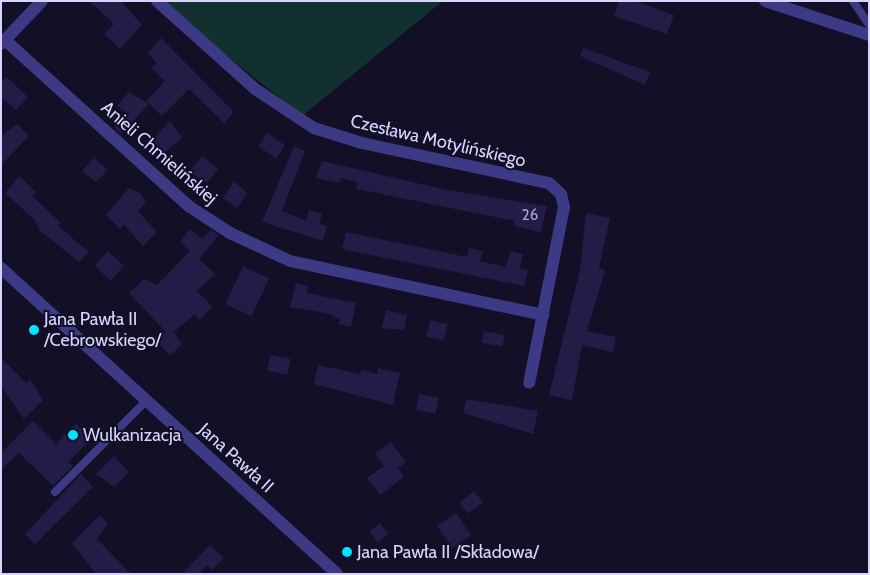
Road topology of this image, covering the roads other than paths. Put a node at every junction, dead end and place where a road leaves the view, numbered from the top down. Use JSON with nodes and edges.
{"nodes":[{"id":1,"x":42,"y":1,"type":"edge"},
{"id":2,"x":157,"y":1,"type":"edge"},
{"id":3,"x":853,"y":1,"type":"edge"},
{"id":4,"x":771,"y":2,"type":"edge"},
{"id":5,"x":869,"y":25,"type":"edge"},
{"id":6,"x":869,"y":35,"type":"edge"},
{"id":7,"x":4,"y":37,"type":"edge"},
{"id":8,"x":1,"y":268,"type":"edge"},
{"id":9,"x":543,"y":315,"type":"junction"},
{"id":10,"x":529,"y":383,"type":"dead end"},
{"id":11,"x":147,"y":400,"type":"junction"},
{"id":12,"x":55,"y":492,"type":"dead end"},
{"id":13,"x":336,"y":574,"type":"edge"}],
"edges":[{"from":1,"to":7,"type":"street"},
{"from":2,"to":9,"type":"street","name":"Czesława Motylińskiego"},
{"from":3,"to":5,"type":"lane"},
{"from":4,"to":6,"type":"street"},
{"from":7,"to":9,"type":"street","name":"Anieli Chmielińskiej"},
{"from":8,"to":11,"type":"street","name":"Jana Pawła II"},
{"from":9,"to":10,"type":"street","name":"Czesława Motylińskiego"},
{"from":11,"to":12,"type":"lane"},
{"from":11,"to":13,"type":"street","name":"Jana Pawła II"}]}
